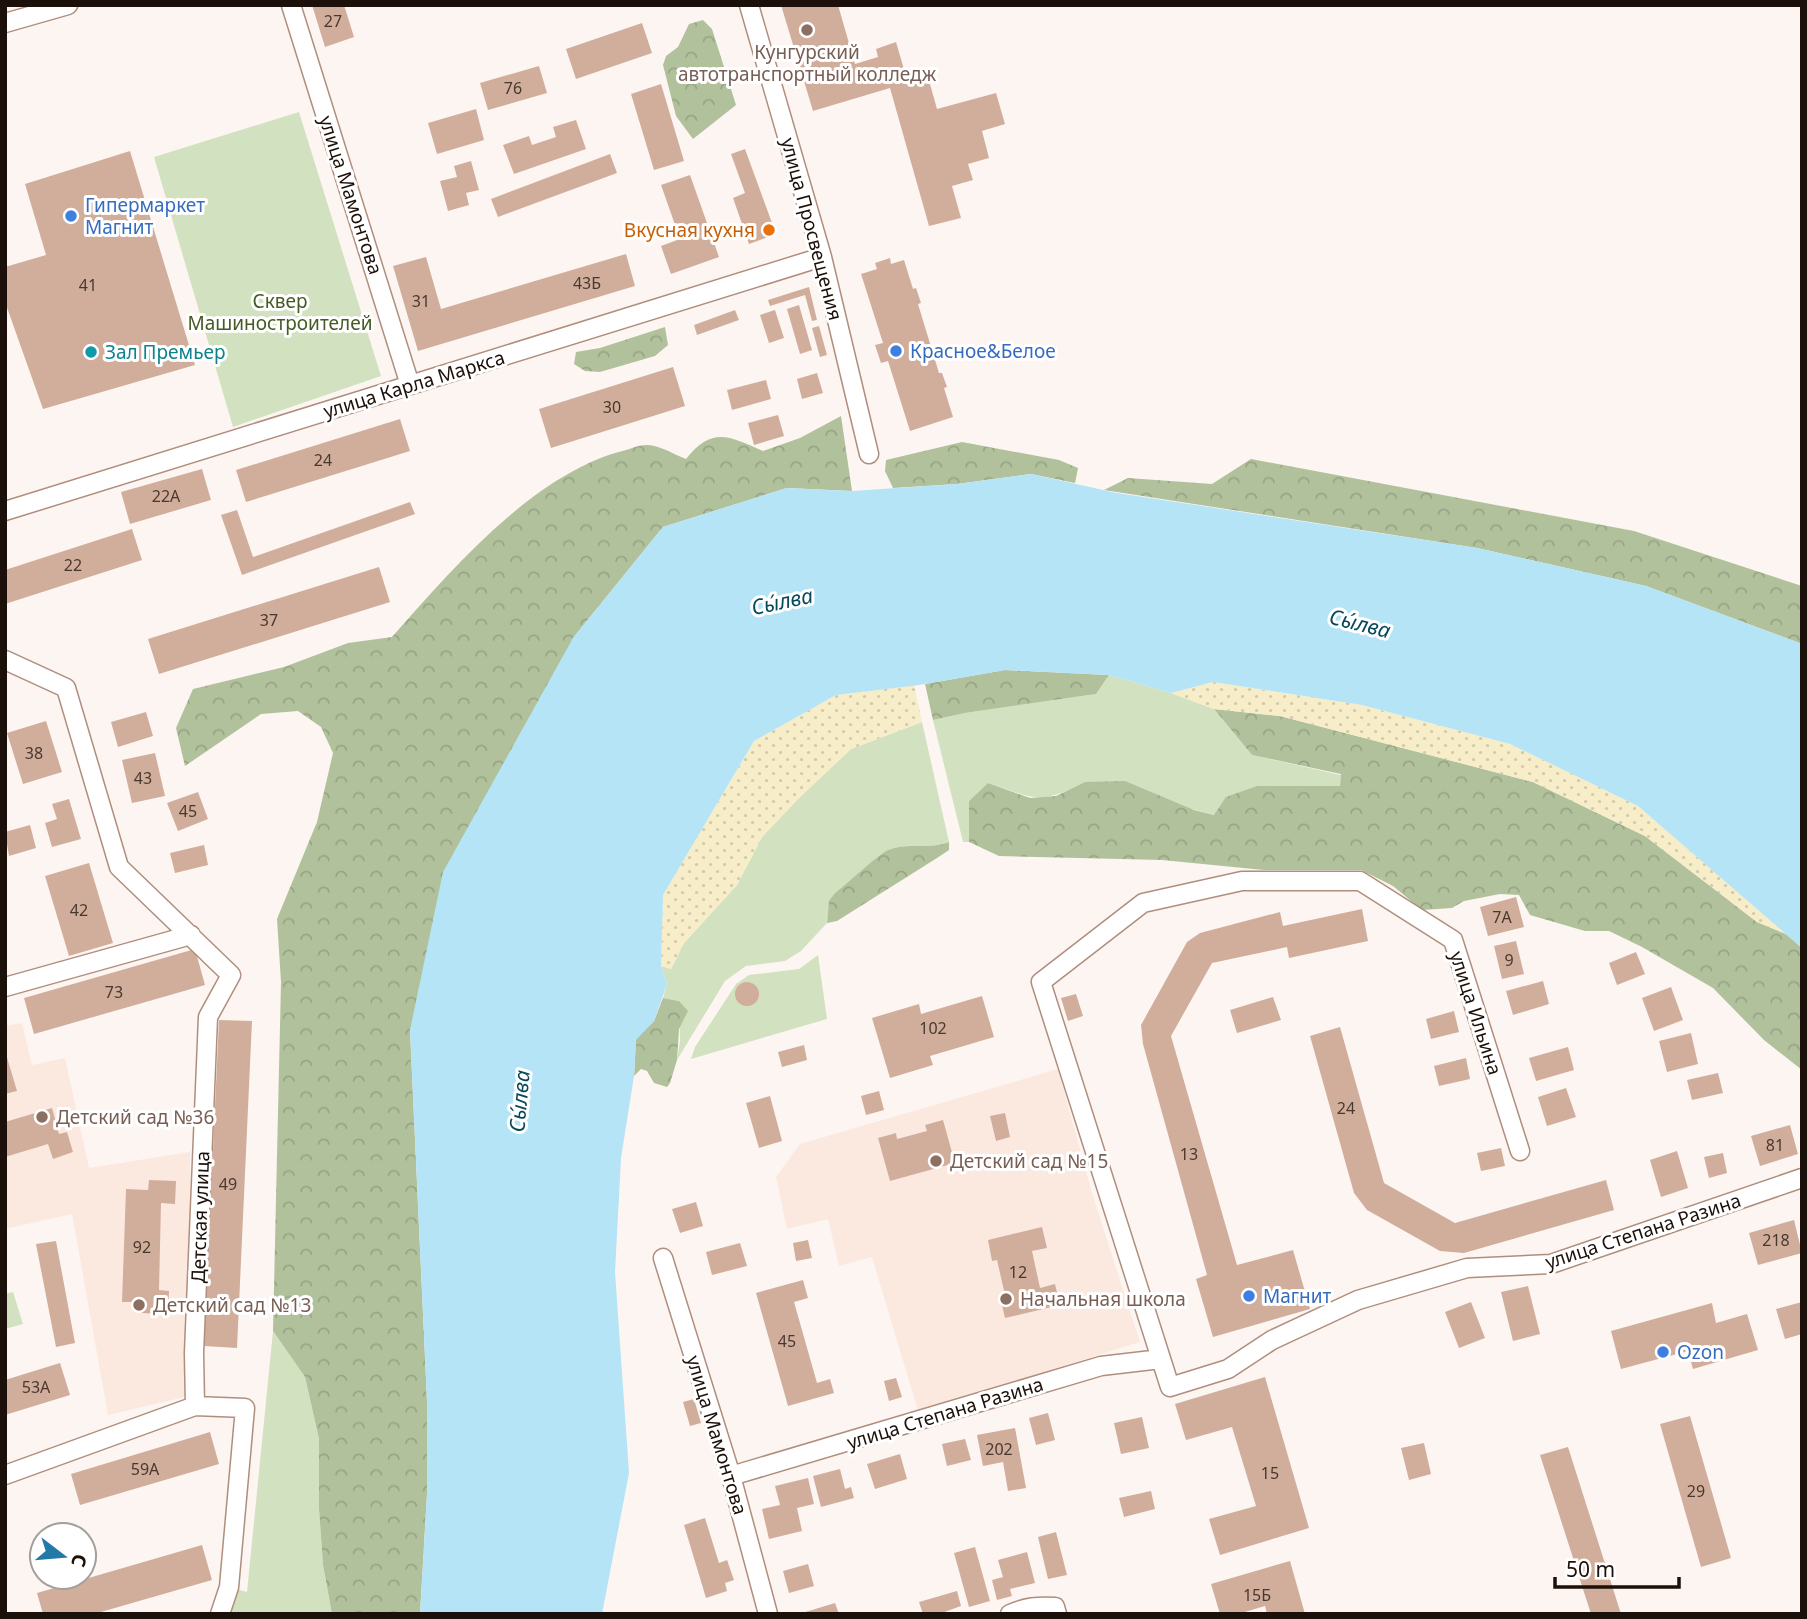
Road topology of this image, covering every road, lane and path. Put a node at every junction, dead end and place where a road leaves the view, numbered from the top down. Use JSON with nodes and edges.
{"nodes":[{"id":1,"x":68,"y":5,"type":"edge"},
{"id":2,"x":291,"y":5,"type":"edge"},
{"id":3,"x":749,"y":5,"type":"edge"},
{"id":4,"x":5,"y":23,"type":"edge"},
{"id":5,"x":822,"y":257,"type":"junction"},
{"id":6,"x":410,"y":385,"type":"junction"},
{"id":7,"x":869,"y":454,"type":"dead end"},
{"id":8,"x":5,"y":511,"type":"edge"},
{"id":9,"x":5,"y":660,"type":"edge"},
{"id":10,"x":191,"y":935,"type":"junction"},
{"id":11,"x":5,"y":987,"type":"edge"},
{"id":12,"x":1520,"y":1151,"type":"dead end"},
{"id":13,"x":1802,"y":1178,"type":"edge"},
{"id":14,"x":663,"y":1258,"type":"dead end"},
{"id":15,"x":1161,"y":1359,"type":"junction"},
{"id":16,"x":195,"y":1406,"type":"junction"},
{"id":17,"x":5,"y":1475,"type":"edge"},
{"id":18,"x":731,"y":1476,"type":"junction"},
{"id":19,"x":220,"y":1614,"type":"edge"},
{"id":20,"x":768,"y":1614,"type":"edge"},
{"id":21,"x":1010,"y":1614,"type":"edge"},
{"id":22,"x":1057,"y":1614,"type":"edge"}],
"edges":[{"from":1,"to":4,"type":"street"},
{"from":2,"to":6,"type":"street","name":"улица Мамонтова"},
{"from":3,"to":5,"type":"street","name":"улица Просвещения"},
{"from":5,"to":6,"type":"street","name":"улица Карла Маркса"},
{"from":5,"to":7,"type":"street","name":"улица Просвещения"},
{"from":6,"to":8,"type":"street","name":"улица Карла Маркса"},
{"from":9,"to":10,"type":"street","name":"Детская улица"},
{"from":10,"to":11,"type":"street"},
{"from":10,"to":16,"type":"street","name":"Детская улица"},
{"from":12,"to":15,"type":"street","name":"улица Ильина"},
{"from":13,"to":15,"type":"street","name":"улица Степана Разина"},
{"from":14,"to":18,"type":"street","name":"улица Мамонтова"},
{"from":15,"to":18,"type":"street","name":"улица Степана Разина"},
{"from":16,"to":17,"type":"street"},
{"from":16,"to":19,"type":"street"},
{"from":18,"to":20,"type":"street","name":"улица Мамонтова"},
{"from":21,"to":22,"type":"street"}]}
